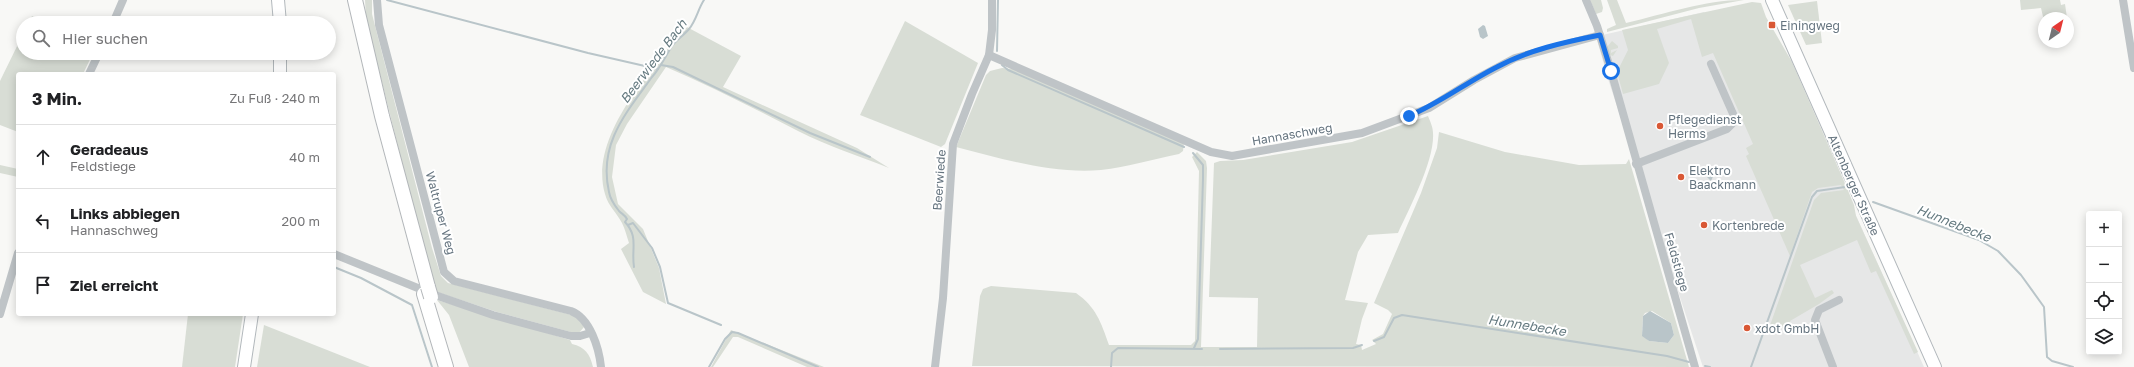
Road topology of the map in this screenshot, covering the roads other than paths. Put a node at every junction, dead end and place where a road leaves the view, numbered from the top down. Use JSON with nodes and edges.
{"nodes":[{"id":1,"x":123,"y":0,"type":"edge"},
{"id":2,"x":278,"y":0,"type":"edge"},
{"id":3,"x":349,"y":0,"type":"edge"},
{"id":4,"x":355,"y":0,"type":"edge"},
{"id":5,"x":377,"y":0,"type":"edge"},
{"id":6,"x":992,"y":0,"type":"edge"},
{"id":7,"x":1586,"y":0,"type":"edge"},
{"id":8,"x":2123,"y":0,"type":"edge"},
{"id":9,"x":1773,"y":2,"type":"edge"},
{"id":10,"x":116,"y":16,"type":"edge"},
{"id":11,"x":279,"y":16,"type":"edge"},
{"id":12,"x":1600,"y":35,"type":"junction"},
{"id":13,"x":988,"y":55,"type":"junction"},
{"id":14,"x":96,"y":60,"type":"edge"},
{"id":15,"x":280,"y":60,"type":"edge"},
{"id":16,"x":1711,"y":64,"type":"dead end"},
{"id":17,"x":2134,"y":68,"type":"edge"},
{"id":18,"x":90,"y":72,"type":"edge"},
{"id":19,"x":280,"y":72,"type":"edge"},
{"id":20,"x":1636,"y":164,"type":"junction"},
{"id":21,"x":336,"y":255,"type":"edge"},
{"id":22,"x":16,"y":260,"type":"edge"},
{"id":23,"x":426,"y":291,"type":"junction"},
{"id":24,"x":1839,"y":300,"type":"dead end"},
{"id":25,"x":0,"y":314,"type":"edge"},
{"id":26,"x":252,"y":316,"type":"edge"},
{"id":27,"x":590,"y":333,"type":"junction"},
{"id":28,"x":244,"y":367,"type":"edge"},
{"id":29,"x":446,"y":367,"type":"edge"},
{"id":30,"x":454,"y":367,"type":"edge"},
{"id":31,"x":601,"y":367,"type":"edge"},
{"id":32,"x":935,"y":367,"type":"edge"},
{"id":33,"x":1695,"y":367,"type":"edge"},
{"id":34,"x":1833,"y":367,"type":"edge"},
{"id":35,"x":1935,"y":367,"type":"edge"}],
"edges":[{"from":1,"to":10,"type":"street"},
{"from":2,"to":11,"type":"main road"},
{"from":3,"to":23,"type":"highway"},
{"from":4,"to":23,"type":"highway"},
{"from":5,"to":27,"type":"street","name":"Waltruper Weg"},
{"from":6,"to":13,"type":"street","name":"Beerwiede"},
{"from":7,"to":12,"type":"street","name":"Feldstiege"},
{"from":8,"to":17,"type":"street"},
{"from":9,"to":35,"type":"main road","name":"Altenberger Straße"},
{"from":12,"to":13,"type":"street","name":"Hannaschweg"},
{"from":12,"to":20,"type":"street","name":"Feldstiege"},
{"from":13,"to":32,"type":"street","name":"Beerwiede"},
{"from":14,"to":18,"type":"street"},
{"from":15,"to":19,"type":"main road"},
{"from":16,"to":20,"type":"street"},
{"from":20,"to":33,"type":"street","name":"Feldstiege"},
{"from":21,"to":27,"type":"street"},
{"from":22,"to":25,"type":"street"},
{"from":23,"to":29,"type":"highway"},
{"from":23,"to":30,"type":"highway"},
{"from":24,"to":34,"type":"street"},
{"from":26,"to":28,"type":"main road"},
{"from":27,"to":31,"type":"street","name":"Waltruper Weg"}]}
